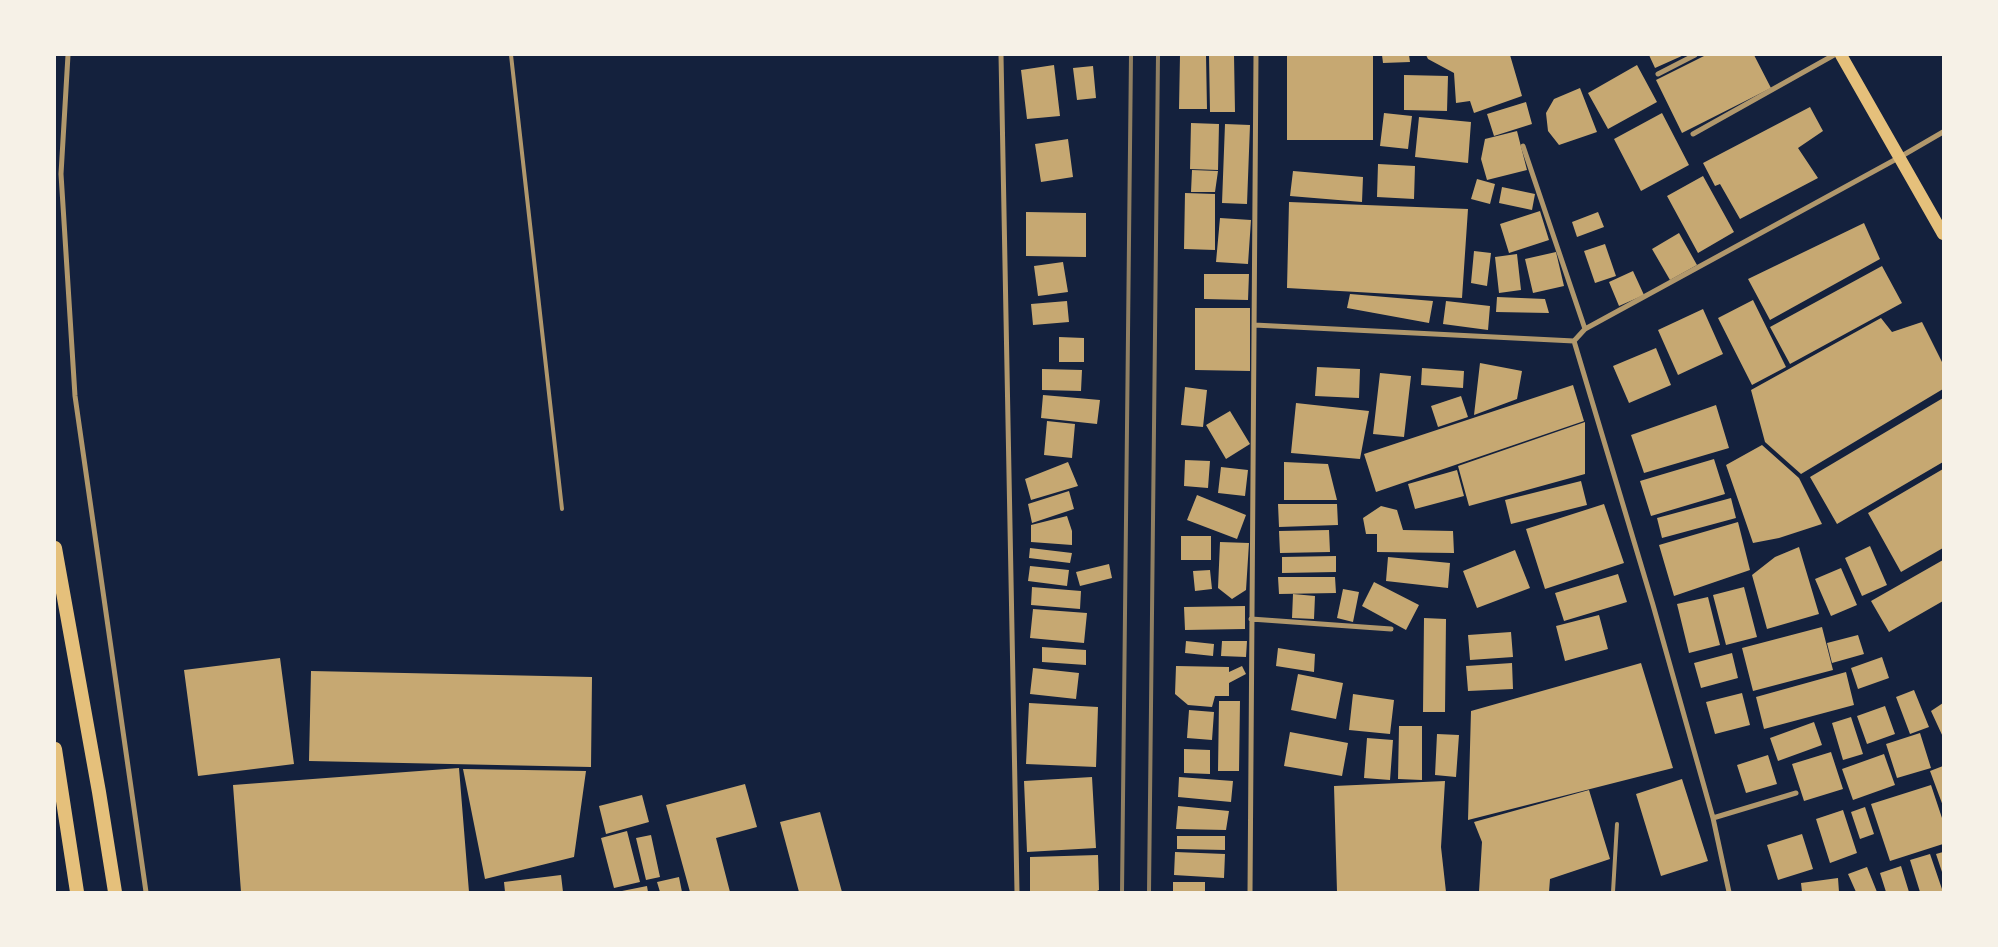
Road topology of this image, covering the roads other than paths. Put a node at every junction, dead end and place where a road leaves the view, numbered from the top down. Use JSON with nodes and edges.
{"nodes":[{"id":1,"x":68,"y":55,"type":"edge"},
{"id":2,"x":511,"y":55,"type":"edge"},
{"id":3,"x":1001,"y":55,"type":"edge"},
{"id":4,"x":1256,"y":55,"type":"edge"},
{"id":5,"x":1695,"y":55,"type":"edge"},
{"id":6,"x":1834,"y":55,"type":"edge"},
{"id":7,"x":1841,"y":55,"type":"edge"},
{"id":8,"x":1658,"y":74,"type":"dead end"},
{"id":9,"x":1943,"y":132,"type":"edge"},
{"id":10,"x":1693,"y":134,"type":"dead end"},
{"id":11,"x":1523,"y":146,"type":"dead end"},
{"id":12,"x":1900,"y":157,"type":"junction"},
{"id":13,"x":1943,"y":234,"type":"edge"},
{"id":14,"x":1254,"y":326,"type":"junction"},
{"id":15,"x":1584,"y":329,"type":"junction"},
{"id":16,"x":1574,"y":341,"type":"junction"},
{"id":17,"x":562,"y":510,"type":"dead end"},
{"id":18,"x":55,"y":548,"type":"edge"},
{"id":19,"x":1251,"y":619,"type":"junction"},
{"id":20,"x":1391,"y":629,"type":"dead end"},
{"id":21,"x":55,"y":749,"type":"edge"},
{"id":22,"x":1796,"y":793,"type":"dead end"},
{"id":23,"x":1713,"y":818,"type":"junction"},
{"id":24,"x":1617,"y":824,"type":"dead end"},
{"id":25,"x":77,"y":892,"type":"edge"},
{"id":26,"x":115,"y":892,"type":"edge"},
{"id":27,"x":146,"y":892,"type":"edge"},
{"id":28,"x":1017,"y":892,"type":"edge"},
{"id":29,"x":1250,"y":892,"type":"edge"},
{"id":30,"x":1613,"y":892,"type":"edge"},
{"id":31,"x":1729,"y":892,"type":"edge"}],
"edges":[{"from":1,"to":27,"type":"street"},
{"from":2,"to":17,"type":"lane"},
{"from":3,"to":28,"type":"street"},
{"from":4,"to":14,"type":"street"},
{"from":5,"to":8,"type":"street"},
{"from":6,"to":10,"type":"street"},
{"from":7,"to":12,"type":"main road"},
{"from":9,"to":12,"type":"street"},
{"from":11,"to":15,"type":"street"},
{"from":12,"to":13,"type":"main road"},
{"from":12,"to":15,"type":"street"},
{"from":14,"to":16,"type":"street"},
{"from":14,"to":19,"type":"street"},
{"from":15,"to":16,"type":"street"},
{"from":16,"to":23,"type":"street"},
{"from":18,"to":26,"type":"highway"},
{"from":19,"to":20,"type":"street"},
{"from":19,"to":29,"type":"street"},
{"from":21,"to":25,"type":"highway"},
{"from":22,"to":23,"type":"street"},
{"from":23,"to":31,"type":"street"},
{"from":24,"to":30,"type":"lane"}]}
